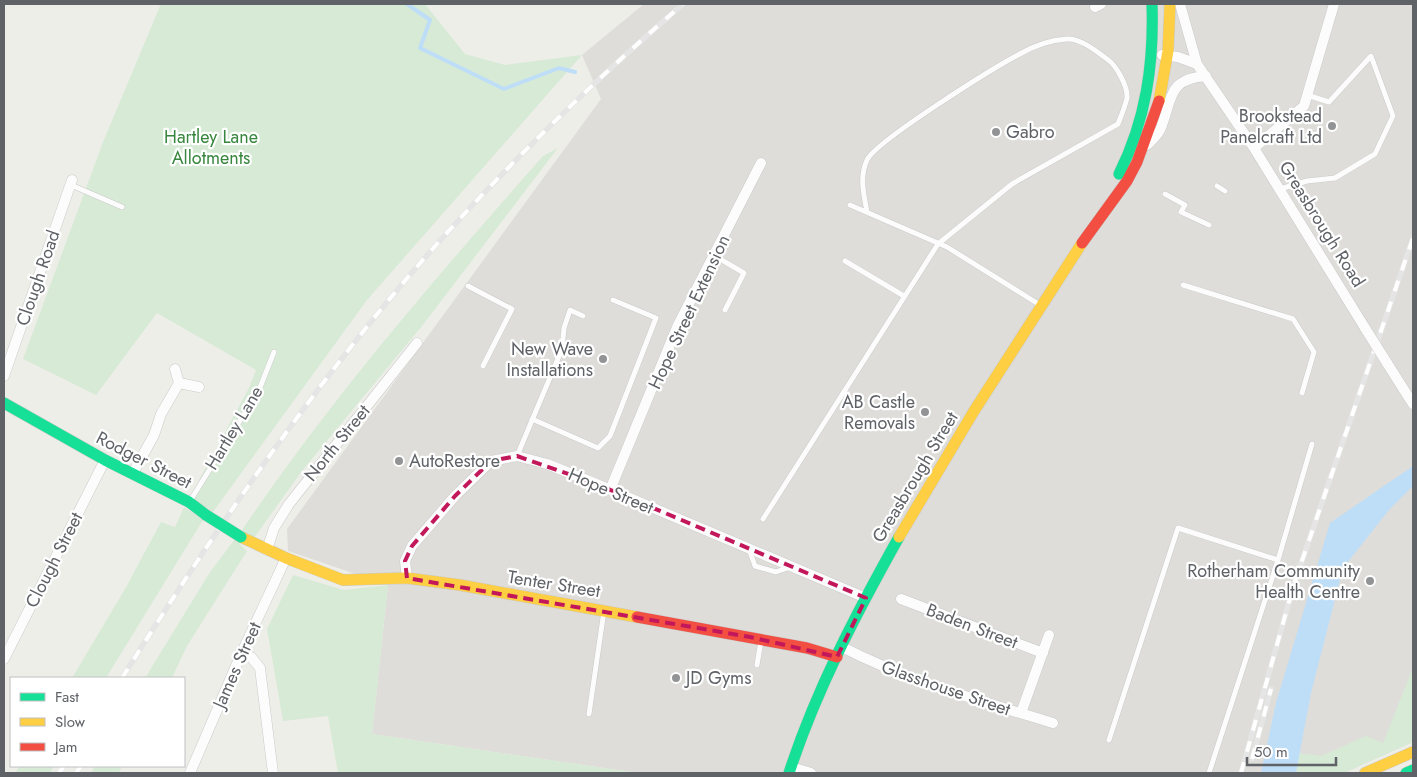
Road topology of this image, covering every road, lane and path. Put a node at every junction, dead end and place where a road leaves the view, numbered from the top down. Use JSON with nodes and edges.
{"nodes":[{"id":1,"x":1152,"y":4,"type":"edge"},
{"id":2,"x":1170,"y":4,"type":"edge"},
{"id":3,"x":1180,"y":4,"type":"edge"},
{"id":4,"x":1334,"y":4,"type":"edge"},
{"id":5,"x":1152,"y":54,"type":"junction"},
{"id":6,"x":1168,"y":56,"type":"junction"},
{"id":7,"x":1197,"y":64,"type":"junction"},
{"id":8,"x":1206,"y":76,"type":"junction"},
{"id":9,"x":1307,"y":95,"type":"junction"},
{"id":10,"x":1145,"y":104,"type":"junction"},
{"id":11,"x":1254,"y":148,"type":"junction"},
{"id":12,"x":1142,"y":152,"type":"junction"},
{"id":13,"x":761,"y":163,"type":"dead end"},
{"id":14,"x":71,"y":182,"type":"joint"},
{"id":15,"x":1217,"y":186,"type":"dead end"},
{"id":16,"x":1280,"y":190,"type":"junction"},
{"id":17,"x":1225,"y":191,"type":"dead end"},
{"id":18,"x":1165,"y":194,"type":"dead end"},
{"id":19,"x":850,"y":205,"type":"dead end"},
{"id":20,"x":122,"y":207,"type":"dead end"},
{"id":21,"x":867,"y":212,"type":"junction"},
{"id":22,"x":1101,"y":214,"type":"junction"},
{"id":23,"x":1209,"y":225,"type":"dead end"},
{"id":24,"x":938,"y":244,"type":"junction"},
{"id":25,"x":715,"y":256,"type":"junction"},
{"id":26,"x":845,"y":261,"type":"dead end"},
{"id":27,"x":1183,"y":285,"type":"dead end"},
{"id":28,"x":468,"y":286,"type":"dead end"},
{"id":29,"x":904,"y":296,"type":"junction"},
{"id":30,"x":613,"y":300,"type":"dead end"},
{"id":31,"x":1040,"y":305,"type":"junction"},
{"id":32,"x":725,"y":310,"type":"dead end"},
{"id":33,"x":583,"y":316,"type":"dead end"},
{"id":34,"x":417,"y":343,"type":"dead end"},
{"id":35,"x":274,"y":352,"type":"dead end"},
{"id":36,"x":483,"y":366,"type":"dead end"},
{"id":37,"x":175,"y":369,"type":"dead end"},
{"id":38,"x":4,"y":376,"type":"edge"},
{"id":39,"x":179,"y":383,"type":"junction"},
{"id":40,"x":199,"y":387,"type":"dead end"},
{"id":41,"x":1302,"y":393,"type":"dead end"},
{"id":42,"x":4,"y":403,"type":"edge"},
{"id":43,"x":1413,"y":404,"type":"edge"},
{"id":44,"x":532,"y":419,"type":"junction"},
{"id":45,"x":1312,"y":444,"type":"dead end"},
{"id":46,"x":517,"y":456,"type":"junction"},
{"id":47,"x":105,"y":460,"type":"junction"},
{"id":48,"x":133,"y":473,"type":"junction"},
{"id":49,"x":610,"y":490,"type":"junction"},
{"id":50,"x":189,"y":502,"type":"junction"},
{"id":51,"x":763,"y":519,"type":"dead end"},
{"id":52,"x":267,"y":550,"type":"junction"},
{"id":53,"x":286,"y":558,"type":"junction"},
{"id":54,"x":1278,"y":560,"type":"junction"},
{"id":55,"x":407,"y":578,"type":"junction"},
{"id":56,"x":866,"y":598,"type":"junction"},
{"id":57,"x":901,"y":599,"type":"dead end"},
{"id":58,"x":604,"y":610,"type":"junction"},
{"id":59,"x":1048,"y":635,"type":"dead end"},
{"id":60,"x":762,"y":639,"type":"junction"},
{"id":61,"x":242,"y":652,"type":"junction"},
{"id":62,"x":839,"y":652,"type":"junction"},
{"id":63,"x":1043,"y":653,"type":"junction"},
{"id":64,"x":4,"y":659,"type":"edge"},
{"id":65,"x":757,"y":665,"type":"dead end"},
{"id":66,"x":1021,"y":713,"type":"junction"},
{"id":67,"x":589,"y":714,"type":"dead end"},
{"id":68,"x":1053,"y":723,"type":"dead end"},
{"id":69,"x":1109,"y":740,"type":"dead end"},
{"id":70,"x":1413,"y":752,"type":"edge"},
{"id":71,"x":790,"y":770,"type":"edge"},
{"id":72,"x":1413,"y":770,"type":"edge"},
{"id":73,"x":190,"y":773,"type":"edge"},
{"id":74,"x":274,"y":773,"type":"edge"},
{"id":75,"x":811,"y":773,"type":"edge"},
{"id":76,"x":1209,"y":773,"type":"edge"},
{"id":77,"x":1365,"y":773,"type":"edge"},
{"id":78,"x":1406,"y":773,"type":"edge"}],
"edges":[{"from":1,"to":5,"type":"main road"},
{"from":2,"to":6,"type":"main road"},
{"from":3,"to":7,"type":"street","name":"Greasbrough Road"},
{"from":4,"to":9,"type":"street"},
{"from":5,"to":6,"type":"street"},
{"from":5,"to":10,"type":"main road","name":"Greasbrough Street"},
{"from":6,"to":7,"type":"street"},
{"from":6,"to":10,"type":"main road"},
{"from":6,"to":12,"type":"main road","name":"Greasbrough Street"},
{"from":7,"to":8,"type":"street","name":"Greasbrough Road"},
{"from":8,"to":11,"type":"street","name":"Greasbrough Road"},
{"from":8,"to":12,"type":"street","name":"Greasbrough Street"},
{"from":9,"to":11,"type":"street"},
{"from":9,"to":16,"type":"lane"},
{"from":10,"to":22,"type":"main road","name":"Greasbrough Street"},
{"from":11,"to":16,"type":"street","name":"Greasbrough Road"},
{"from":12,"to":22,"type":"main road","name":"Greasbrough Street"},
{"from":13,"to":25,"type":"street","name":"Hope Street Extension"},
{"from":14,"to":20,"type":"lane"},
{"from":14,"to":38,"type":"street","name":"Clough Road"},
{"from":15,"to":17,"type":"lane"},
{"from":16,"to":43,"type":"street","name":"Greasbrough Road","bridge":true},
{"from":18,"to":23,"type":"lane"},
{"from":19,"to":21,"type":"lane"},
{"from":21,"to":24,"type":"lane"},
{"from":21,"to":24,"type":"lane"},
{"from":22,"to":31,"type":"main road","name":"Greasbrough Street"},
{"from":24,"to":29,"type":"lane"},
{"from":24,"to":31,"type":"lane"},
{"from":25,"to":32,"type":"lane"},
{"from":25,"to":49,"type":"street","name":"Hope Street Extension"},
{"from":26,"to":29,"type":"lane"},
{"from":27,"to":41,"type":"lane"},
{"from":28,"to":36,"type":"lane"},
{"from":29,"to":51,"type":"lane"},
{"from":30,"to":44,"type":"lane"},
{"from":31,"to":56,"type":"main road","name":"Greasbrough Street"},
{"from":33,"to":44,"type":"lane"},
{"from":34,"to":52,"type":"street","name":"North Street"},
{"from":35,"to":50,"type":"lane","name":"Hartley Lane"},
{"from":37,"to":39,"type":"street"},
{"from":39,"to":40,"type":"street"},
{"from":39,"to":48,"type":"street"},
{"from":42,"to":47,"type":"main road","name":"Rodger Street"},
{"from":44,"to":46,"type":"lane"},
{"from":45,"to":54,"type":"lane"},
{"from":46,"to":49,"type":"street","name":"Hope Street"},
{"from":46,"to":55,"type":"street","name":"Hope Street"},
{"from":47,"to":48,"type":"main road","name":"Rodger Street"},
{"from":47,"to":64,"type":"street","name":"Clough Street"},
{"from":48,"to":50,"type":"main road","name":"Rodger Street"},
{"from":49,"to":56,"type":"street","name":"Hope Street"},
{"from":50,"to":52,"type":"main road","name":"Rodger Street","bridge":true},
{"from":52,"to":53,"type":"main road","name":"Tenter Street"},
{"from":53,"to":55,"type":"main road","name":"Tenter Street"},
{"from":53,"to":61,"type":"street","name":"James Street"},
{"from":54,"to":69,"type":"lane"},
{"from":54,"to":76,"type":"lane"},
{"from":55,"to":58,"type":"main road","name":"Tenter Street"},
{"from":56,"to":62,"type":"main road","name":"Greasbrough Street"},
{"from":57,"to":63,"type":"street","name":"Baden Street"},
{"from":58,"to":60,"type":"main road","name":"Tenter Street"},
{"from":58,"to":67,"type":"lane"},
{"from":59,"to":63,"type":"street"},
{"from":60,"to":62,"type":"main road","name":"Tenter Street"},
{"from":60,"to":65,"type":"lane"},
{"from":61,"to":73,"type":"street","name":"James Street"},
{"from":61,"to":74,"type":"street"},
{"from":62,"to":66,"type":"street","name":"Glasshouse Street"},
{"from":62,"to":71,"type":"main road","name":"Greasbrough Street"},
{"from":63,"to":66,"type":"street"},
{"from":66,"to":68,"type":"street","name":"Glasshouse Street"},
{"from":70,"to":77,"type":"main road"},
{"from":71,"to":75,"type":"street"},
{"from":72,"to":78,"type":"main road"}]}
